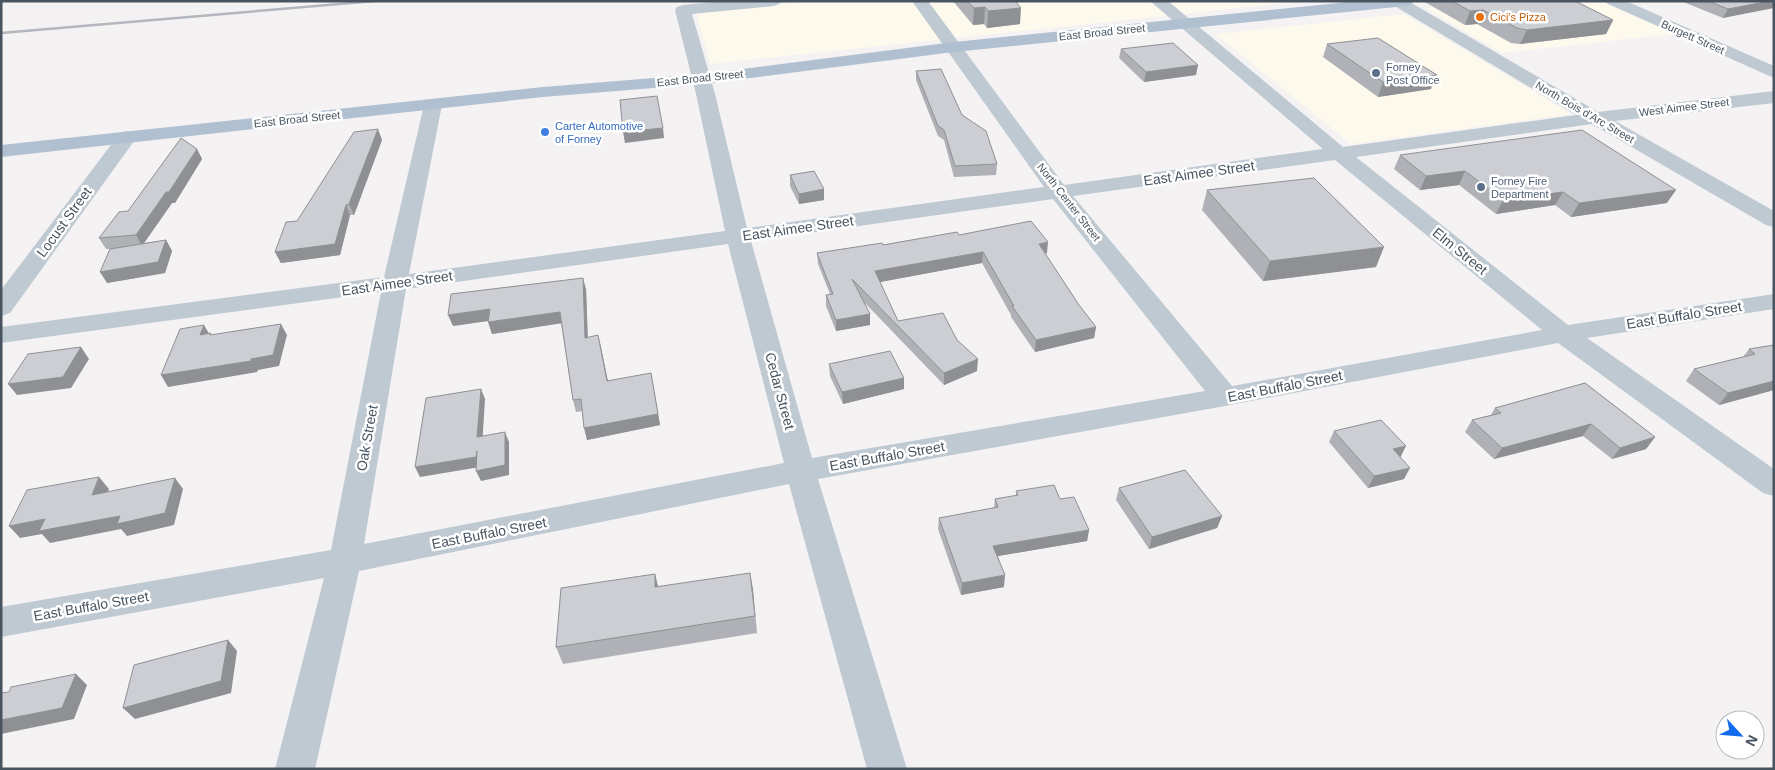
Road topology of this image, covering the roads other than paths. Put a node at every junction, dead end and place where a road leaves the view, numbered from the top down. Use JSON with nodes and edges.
{"nodes":[{"id":1,"x":774,"y":1,"type":"edge"},
{"id":2,"x":920,"y":1,"type":"edge"},
{"id":3,"x":1158,"y":1,"type":"edge"},
{"id":4,"x":1613,"y":1,"type":"edge"},
{"id":5,"x":1400,"y":2,"type":"edge"},
{"id":6,"x":1186,"y":24,"type":"junction"},
{"id":7,"x":954,"y":47,"type":"junction"},
{"id":8,"x":1774,"y":73,"type":"edge"},
{"id":9,"x":703,"y":79,"type":"junction"},
{"id":10,"x":1774,"y":96,"type":"edge"},
{"id":11,"x":433,"y":105,"type":"junction"},
{"id":12,"x":1595,"y":118,"type":"junction"},
{"id":13,"x":127,"y":137,"type":"junction"},
{"id":14,"x":1,"y":150,"type":"edge"},
{"id":15,"x":1339,"y":153,"type":"junction"},
{"id":16,"x":1059,"y":192,"type":"junction"},
{"id":17,"x":1774,"y":220,"type":"edge"},
{"id":18,"x":738,"y":236,"type":"junction"},
{"id":19,"x":395,"y":283,"type":"junction"},
{"id":20,"x":1774,"y":301,"type":"edge"},
{"id":21,"x":1,"y":308,"type":"edge"},
{"id":22,"x":1563,"y":334,"type":"junction"},
{"id":23,"x":1,"y":335,"type":"edge"},
{"id":24,"x":1225,"y":397,"type":"junction"},
{"id":25,"x":801,"y":471,"type":"junction"},
{"id":26,"x":1774,"y":485,"type":"edge"},
{"id":27,"x":345,"y":561,"type":"junction"},
{"id":28,"x":1,"y":622,"type":"edge"},
{"id":29,"x":295,"y":769,"type":"edge"},
{"id":30,"x":887,"y":769,"type":"edge"}],
"edges":[{"from":1,"to":9,"type":"street","name":"Cedar Street"},
{"from":2,"to":7,"type":"street","name":"North Center Street"},
{"from":3,"to":6,"type":"street","name":"Elm Street"},
{"from":4,"to":8,"type":"street","name":"Burgett Street"},
{"from":5,"to":6,"type":"main road","name":"East Broad Street"},
{"from":5,"to":12,"type":"street","name":"North Bois d’Arc Street"},
{"from":6,"to":7,"type":"main road","name":"East Broad Street"},
{"from":6,"to":15,"type":"street","name":"Elm Street"},
{"from":7,"to":9,"type":"main road","name":"East Broad Street"},
{"from":7,"to":16,"type":"street","name":"North Center Street"},
{"from":9,"to":11,"type":"main road","name":"East Broad Street"},
{"from":9,"to":18,"type":"street","name":"Cedar Street"},
{"from":10,"to":12,"type":"street","name":"West Aimee Street"},
{"from":11,"to":13,"type":"main road","name":"East Broad Street"},
{"from":11,"to":19,"type":"street","name":"Oak Street"},
{"from":12,"to":15,"type":"street","name":"East Aimee Street"},
{"from":12,"to":17,"type":"street","name":"North Bois d’Arc Street"},
{"from":13,"to":14,"type":"main road","name":"East Broad Street"},
{"from":13,"to":21,"type":"street","name":"Locust Street"},
{"from":15,"to":16,"type":"street","name":"East Aimee Street"},
{"from":15,"to":22,"type":"street","name":"Elm Street"},
{"from":16,"to":18,"type":"street","name":"East Aimee Street"},
{"from":16,"to":24,"type":"street","name":"North Center Street"},
{"from":18,"to":19,"type":"street","name":"East Aimee Street"},
{"from":18,"to":25,"type":"street","name":"Cedar Street"},
{"from":19,"to":23,"type":"street","name":"East Aimee Street"},
{"from":19,"to":27,"type":"street","name":"Oak Street"},
{"from":20,"to":22,"type":"street","name":"East Buffalo Street"},
{"from":22,"to":24,"type":"street","name":"East Buffalo Street"},
{"from":22,"to":26,"type":"street","name":"Elm Street"},
{"from":24,"to":25,"type":"street","name":"East Buffalo Street"},
{"from":25,"to":27,"type":"street","name":"East Buffalo Street"},
{"from":25,"to":30,"type":"street","name":"Cedar Street"},
{"from":27,"to":28,"type":"street","name":"East Buffalo Street"},
{"from":27,"to":29,"type":"street","name":"Oak Street"}]}
